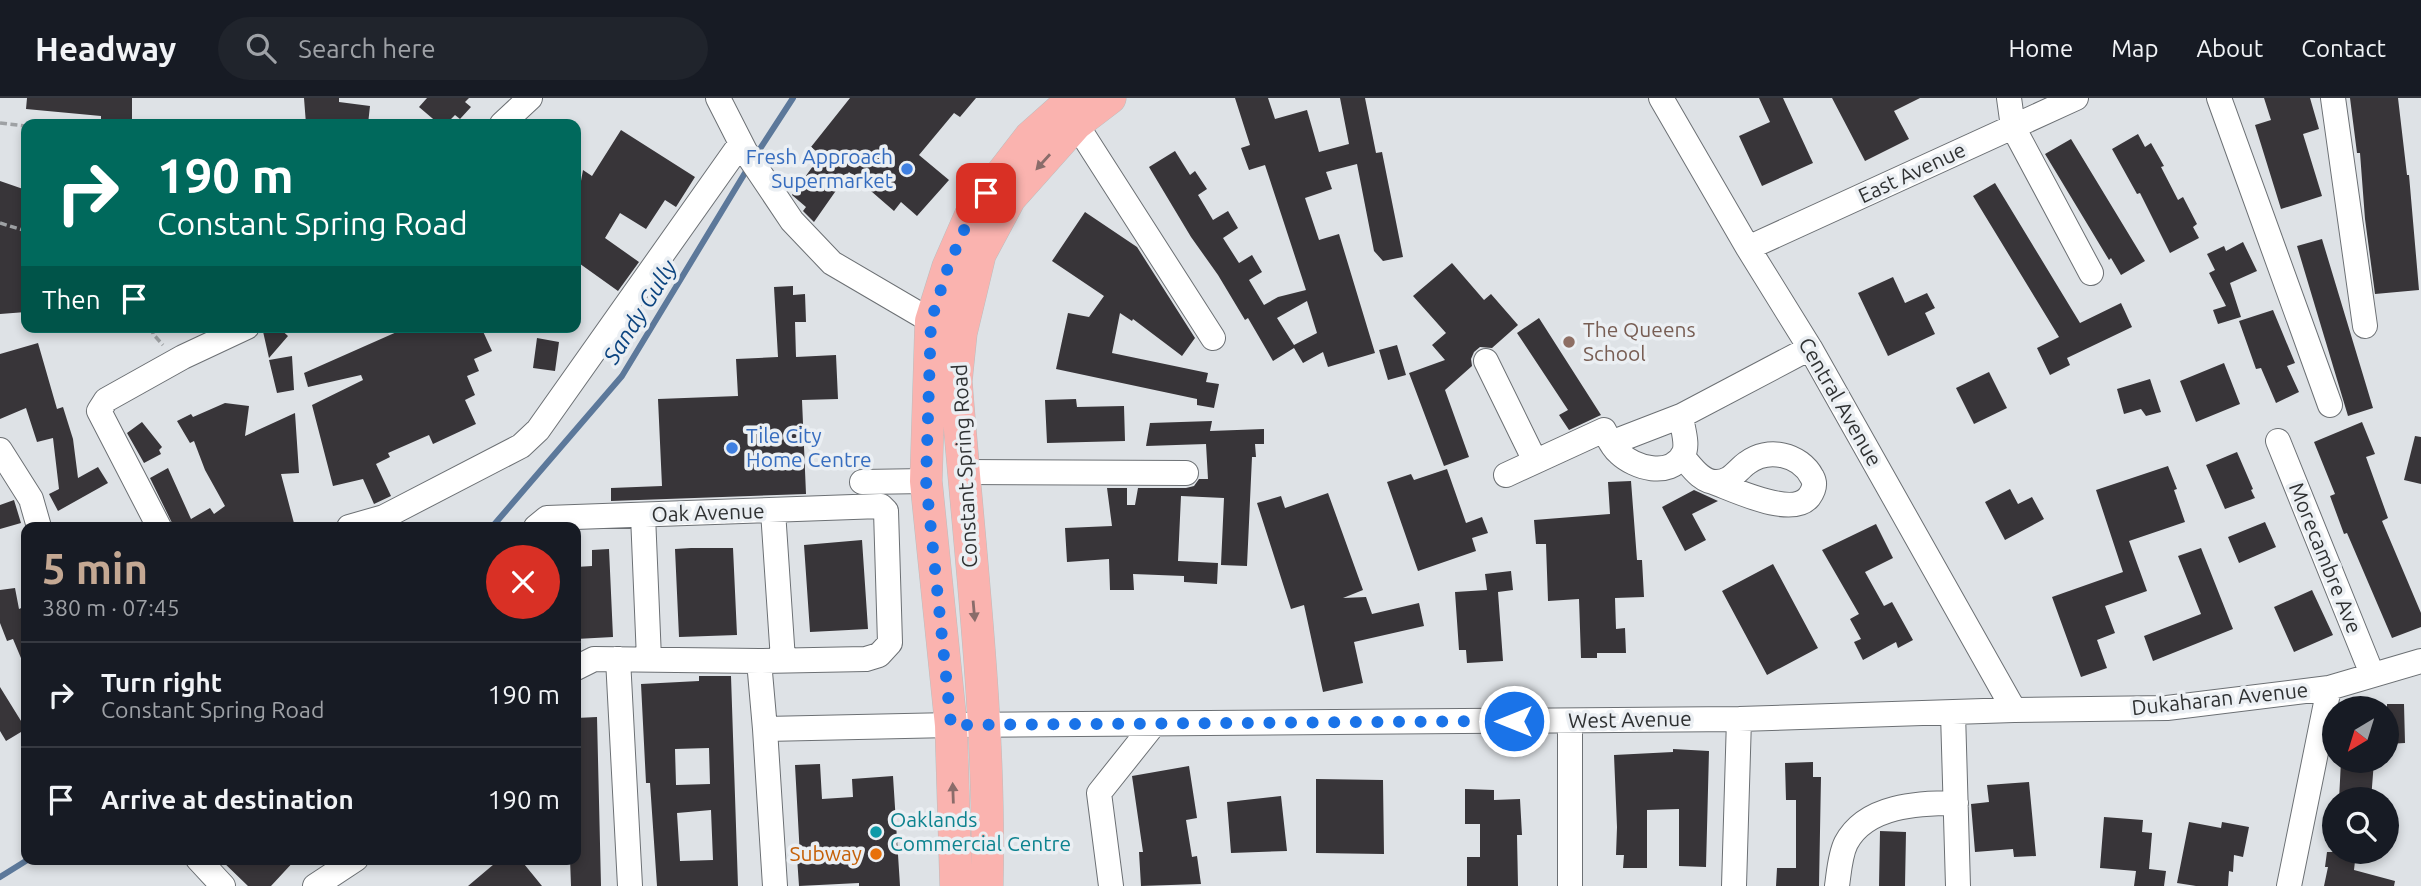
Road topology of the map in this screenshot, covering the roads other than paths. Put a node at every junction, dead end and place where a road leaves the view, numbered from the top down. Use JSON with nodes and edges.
{"nodes":[{"id":1,"x":530,"y":98,"type":"edge"},
{"id":2,"x":718,"y":98,"type":"edge"},
{"id":3,"x":1110,"y":98,"type":"edge"},
{"id":4,"x":1661,"y":98,"type":"edge"},
{"id":5,"x":2009,"y":98,"type":"edge"},
{"id":6,"x":2076,"y":98,"type":"edge"},
{"id":7,"x":2219,"y":98,"type":"edge"},
{"id":8,"x":2333,"y":98,"type":"edge"},
{"id":9,"x":1075,"y":111,"type":"edge"},
{"id":10,"x":507,"y":119,"type":"edge"},
{"id":11,"x":2012,"y":127,"type":"junction"},
{"id":12,"x":743,"y":147,"type":"junction"},
{"id":13,"x":1748,"y":248,"type":"junction"},
{"id":14,"x":2091,"y":273,"type":"dead end"},
{"id":15,"x":931,"y":321,"type":"junction"},
{"id":16,"x":2365,"y":326,"type":"dead end"},
{"id":17,"x":234,"y":333,"type":"edge"},
{"id":18,"x":1213,"y":338,"type":"dead end"},
{"id":19,"x":1810,"y":348,"type":"junction"},
{"id":20,"x":1486,"y":361,"type":"dead end"},
{"id":21,"x":2330,"y":405,"type":"dead end"},
{"id":22,"x":1681,"y":416,"type":"junction"},
{"id":23,"x":2278,"y":441,"type":"dead end"},
{"id":24,"x":1611,"y":443,"type":"junction"},
{"id":25,"x":0,"y":450,"type":"edge"},
{"id":26,"x":1682,"y":456,"type":"junction"},
{"id":27,"x":1535,"y":461,"type":"junction"},
{"id":28,"x":963,"y":472,"type":"junction"},
{"id":29,"x":1186,"y":473,"type":"dead end"},
{"id":30,"x":1506,"y":475,"type":"dead end"},
{"id":31,"x":926,"y":481,"type":"junction"},
{"id":32,"x":862,"y":482,"type":"dead end"},
{"id":33,"x":1713,"y":482,"type":"dead end"},
{"id":34,"x":773,"y":511,"type":"junction"},
{"id":35,"x":643,"y":515,"type":"junction"},
{"id":36,"x":38,"y":522,"type":"edge"},
{"id":37,"x":156,"y":522,"type":"edge"},
{"id":38,"x":366,"y":522,"type":"edge"},
{"id":39,"x":542,"y":522,"type":"edge"},
{"id":40,"x":618,"y":659,"type":"junction"},
{"id":41,"x":649,"y":659,"type":"junction"},
{"id":42,"x":783,"y":660,"type":"junction"},
{"id":43,"x":759,"y":661,"type":"junction"},
{"id":44,"x":2421,"y":661,"type":"edge"},
{"id":45,"x":581,"y":666,"type":"edge"},
{"id":46,"x":2372,"y":674,"type":"junction"},
{"id":47,"x":2329,"y":688,"type":"junction"},
{"id":48,"x":2014,"y":710,"type":"junction"},
{"id":49,"x":1953,"y":713,"type":"junction"},
{"id":50,"x":1739,"y":719,"type":"junction"},
{"id":51,"x":1570,"y":721,"type":"junction"},
{"id":52,"x":1154,"y":724,"type":"junction"},
{"id":53,"x":951,"y":725,"type":"junction"},
{"id":54,"x":984,"y":725,"type":"junction"},
{"id":55,"x":765,"y":729,"type":"junction"},
{"id":56,"x":1956,"y":803,"type":"junction"},
{"id":57,"x":204,"y":865,"type":"edge"},
{"id":58,"x":346,"y":865,"type":"edge"},
{"id":59,"x":223,"y":886,"type":"edge"},
{"id":60,"x":315,"y":886,"type":"edge"},
{"id":61,"x":630,"y":886,"type":"edge"},
{"id":62,"x":775,"y":886,"type":"edge"},
{"id":63,"x":956,"y":886,"type":"edge"},
{"id":64,"x":987,"y":886,"type":"edge"},
{"id":65,"x":1111,"y":886,"type":"edge"},
{"id":66,"x":1570,"y":886,"type":"edge"},
{"id":67,"x":1734,"y":886,"type":"edge"},
{"id":68,"x":1837,"y":886,"type":"edge"},
{"id":69,"x":1958,"y":886,"type":"edge"},
{"id":70,"x":2289,"y":886,"type":"edge"}],
"edges":[{"from":1,"to":10,"type":"street"},
{"from":2,"to":12,"type":"street"},
{"from":3,"to":9,"type":"main road","name":"Constant Spring Road"},
{"from":4,"to":13,"type":"street","name":"Central Avenue"},
{"from":5,"to":11,"type":"street"},
{"from":6,"to":11,"type":"street","name":"East Avenue"},
{"from":7,"to":21,"type":"street"},
{"from":8,"to":16,"type":"street"},
{"from":9,"to":15,"type":"main road","name":"Constant Spring Road"},
{"from":9,"to":18,"type":"street"},
{"from":9,"to":28,"type":"main road","name":"Constant Spring Road","one_way":true},
{"from":11,"to":13,"type":"street","name":"East Avenue"},
{"from":11,"to":14,"type":"street"},
{"from":12,"to":15,"type":"street"},
{"from":12,"to":38,"type":"street"},
{"from":13,"to":19,"type":"street","name":"Central Avenue"},
{"from":15,"to":31,"type":"main road","name":"Constant Spring Road"},
{"from":17,"to":37,"type":"street"},
{"from":19,"to":22,"type":"street"},
{"from":19,"to":48,"type":"street","name":"Central Avenue"},
{"from":20,"to":27,"type":"street"},
{"from":22,"to":24,"type":"street"},
{"from":22,"to":26,"type":"street"},
{"from":23,"to":46,"type":"street","name":"Morecambre Ave"},
{"from":24,"to":26,"type":"street"},
{"from":24,"to":27,"type":"street"},
{"from":25,"to":36,"type":"street"},
{"from":26,"to":33,"type":"street"},
{"from":27,"to":30,"type":"street"},
{"from":28,"to":29,"type":"street"},
{"from":28,"to":54,"type":"main road","name":"Constant Spring Road","one_way":true},
{"from":31,"to":32,"type":"street"},
{"from":31,"to":53,"type":"main road","name":"Constant Spring Road"},
{"from":34,"to":35,"type":"street","name":"Oak Avenue"},
{"from":34,"to":42,"type":"street"},
{"from":34,"to":42,"type":"street","name":"Oak Avenue"},
{"from":35,"to":39,"type":"street","name":"Oak Avenue"},
{"from":35,"to":41,"type":"street"},
{"from":40,"to":41,"type":"street"},
{"from":40,"to":45,"type":"street"},
{"from":40,"to":61,"type":"street"},
{"from":41,"to":43,"type":"street"},
{"from":42,"to":43,"type":"street"},
{"from":43,"to":55,"type":"street"},
{"from":44,"to":46,"type":"street","name":"Dukaharan Avenue"},
{"from":46,"to":47,"type":"street","name":"Dukaharan Avenue"},
{"from":47,"to":48,"type":"street","name":"Dukaharan Avenue"},
{"from":47,"to":70,"type":"street"},
{"from":48,"to":49,"type":"street","name":"West Avenue"},
{"from":49,"to":50,"type":"street","name":"West Avenue"},
{"from":49,"to":56,"type":"street"},
{"from":50,"to":51,"type":"street","name":"West Avenue"},
{"from":50,"to":67,"type":"street"},
{"from":51,"to":52,"type":"street","name":"West Avenue"},
{"from":51,"to":66,"type":"street"},
{"from":52,"to":54,"type":"street","name":"West Avenue"},
{"from":52,"to":65,"type":"street"},
{"from":53,"to":54,"type":"street","name":"West Avenue"},
{"from":53,"to":55,"type":"street","name":"West Avenue"},
{"from":63,"to":53,"type":"main road","name":"Constant Spring Road","one_way":true},
{"from":54,"to":64,"type":"main road","name":"Constant Spring Road"},
{"from":55,"to":62,"type":"street"},
{"from":56,"to":68,"type":"street"},
{"from":56,"to":69,"type":"street"},
{"from":57,"to":59,"type":"street"},
{"from":58,"to":60,"type":"street"}]}
